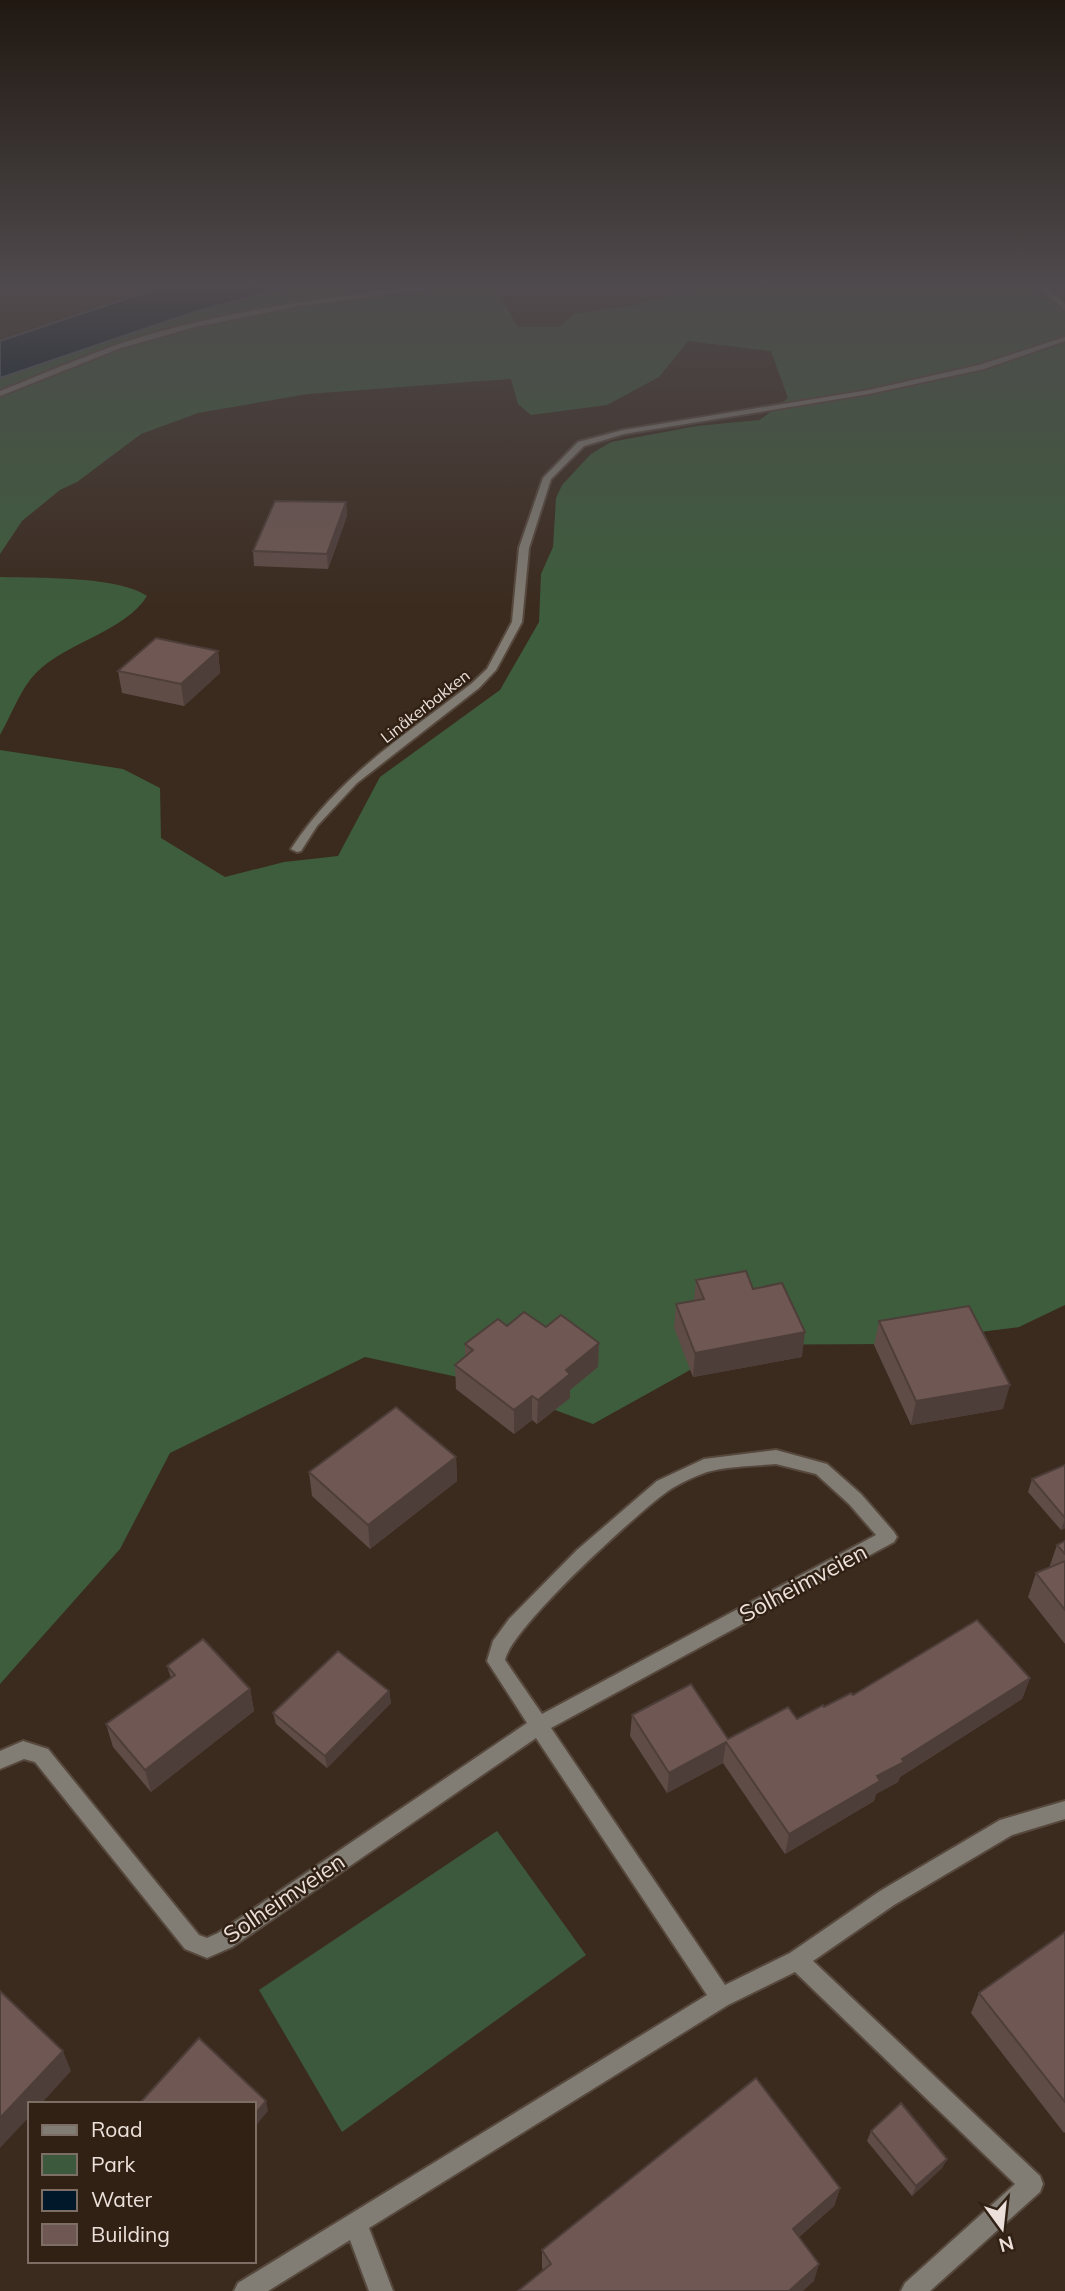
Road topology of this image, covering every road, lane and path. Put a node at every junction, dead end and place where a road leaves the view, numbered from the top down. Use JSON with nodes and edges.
{"nodes":[{"id":1,"x":858,"y":393,"type":"edge"},
{"id":2,"x":297,"y":849,"type":"dead end"},
{"id":3,"x":539,"y":1724,"type":"junction"},
{"id":4,"x":0,"y":1760,"type":"edge"},
{"id":5,"x":1065,"y":1810,"type":"edge"},
{"id":6,"x":797,"y":1960,"type":"junction"},
{"id":7,"x":721,"y":1998,"type":"junction"},
{"id":8,"x":355,"y":2223,"type":"junction"},
{"id":9,"x":246,"y":2291,"type":"edge"},
{"id":10,"x":381,"y":2291,"type":"edge"},
{"id":11,"x":913,"y":2291,"type":"edge"}],
"edges":[{"from":1,"to":2,"type":"street","name":"Linåkerbakken"},
{"from":3,"to":3,"type":"street","name":"Solheimveien"},
{"from":3,"to":4,"type":"street","name":"Solheimveien"},
{"from":3,"to":7,"type":"street","name":"Solheimveien"},
{"from":5,"to":6,"type":"street"},
{"from":6,"to":7,"type":"street"},
{"from":6,"to":11,"type":"street"},
{"from":7,"to":8,"type":"street"},
{"from":8,"to":9,"type":"street"},
{"from":8,"to":10,"type":"street"}]}
